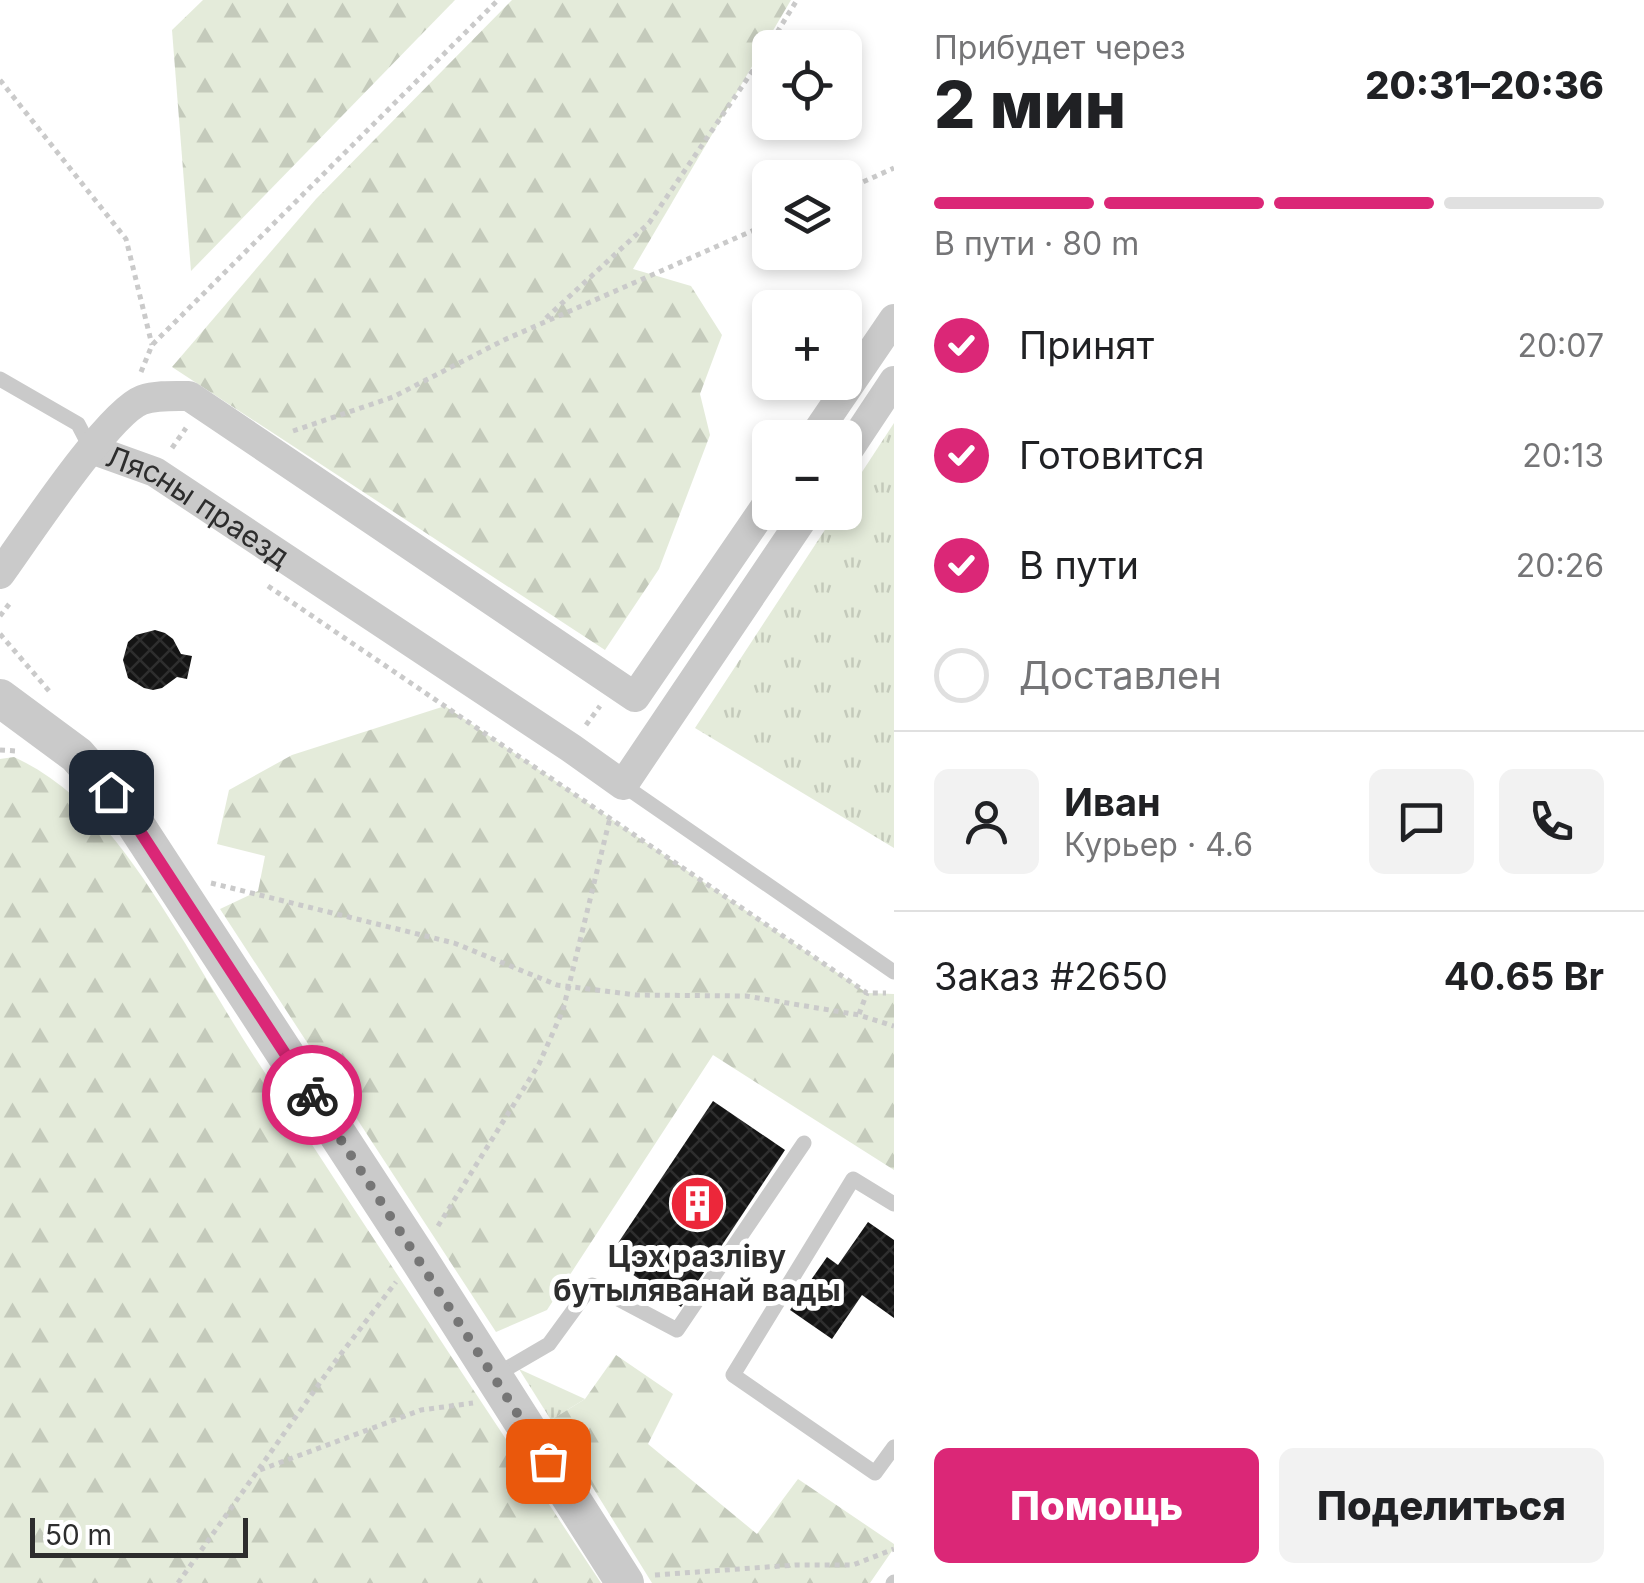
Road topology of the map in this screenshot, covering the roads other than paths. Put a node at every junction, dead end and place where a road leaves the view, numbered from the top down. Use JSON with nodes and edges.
{"nodes":[{"id":1,"x":894,"y":319,"type":"edge"},
{"id":2,"x":0,"y":379,"type":"edge"},
{"id":3,"x":894,"y":381,"type":"edge"},
{"id":4,"x":825,"y":420,"type":"edge"},
{"id":5,"x":862,"y":429,"type":"edge"},
{"id":6,"x":90,"y":450,"type":"junction"},
{"id":7,"x":752,"y":526,"type":"edge"},
{"id":8,"x":795,"y":530,"type":"edge"},
{"id":9,"x":5,"y":588,"type":"edge"},
{"id":10,"x":0,"y":698,"type":"edge"},
{"id":11,"x":623,"y":785,"type":"junction"},
{"id":12,"x":894,"y":972,"type":"edge"},
{"id":13,"x":804,"y":1143,"type":"dead end"},
{"id":14,"x":894,"y":1204,"type":"edge"},
{"id":15,"x":494,"y":1376,"type":"junction"},
{"id":16,"x":894,"y":1446,"type":"edge"},
{"id":17,"x":636,"y":1579,"type":"edge"}],
"edges":[{"from":1,"to":4,"type":"street"},
{"from":2,"to":6,"type":"lane"},
{"from":3,"to":5,"type":"street"},
{"from":6,"to":7,"type":"street","name":"Лясны праезд"},
{"from":6,"to":9,"type":"street"},
{"from":6,"to":11,"type":"street","name":"Лясны праезд"},
{"from":8,"to":11,"type":"street"},
{"from":10,"to":15,"type":"street"},
{"from":11,"to":12,"type":"lane"},
{"from":13,"to":15,"type":"lane"},
{"from":14,"to":16,"type":"lane"},
{"from":15,"to":17,"type":"street"}]}
